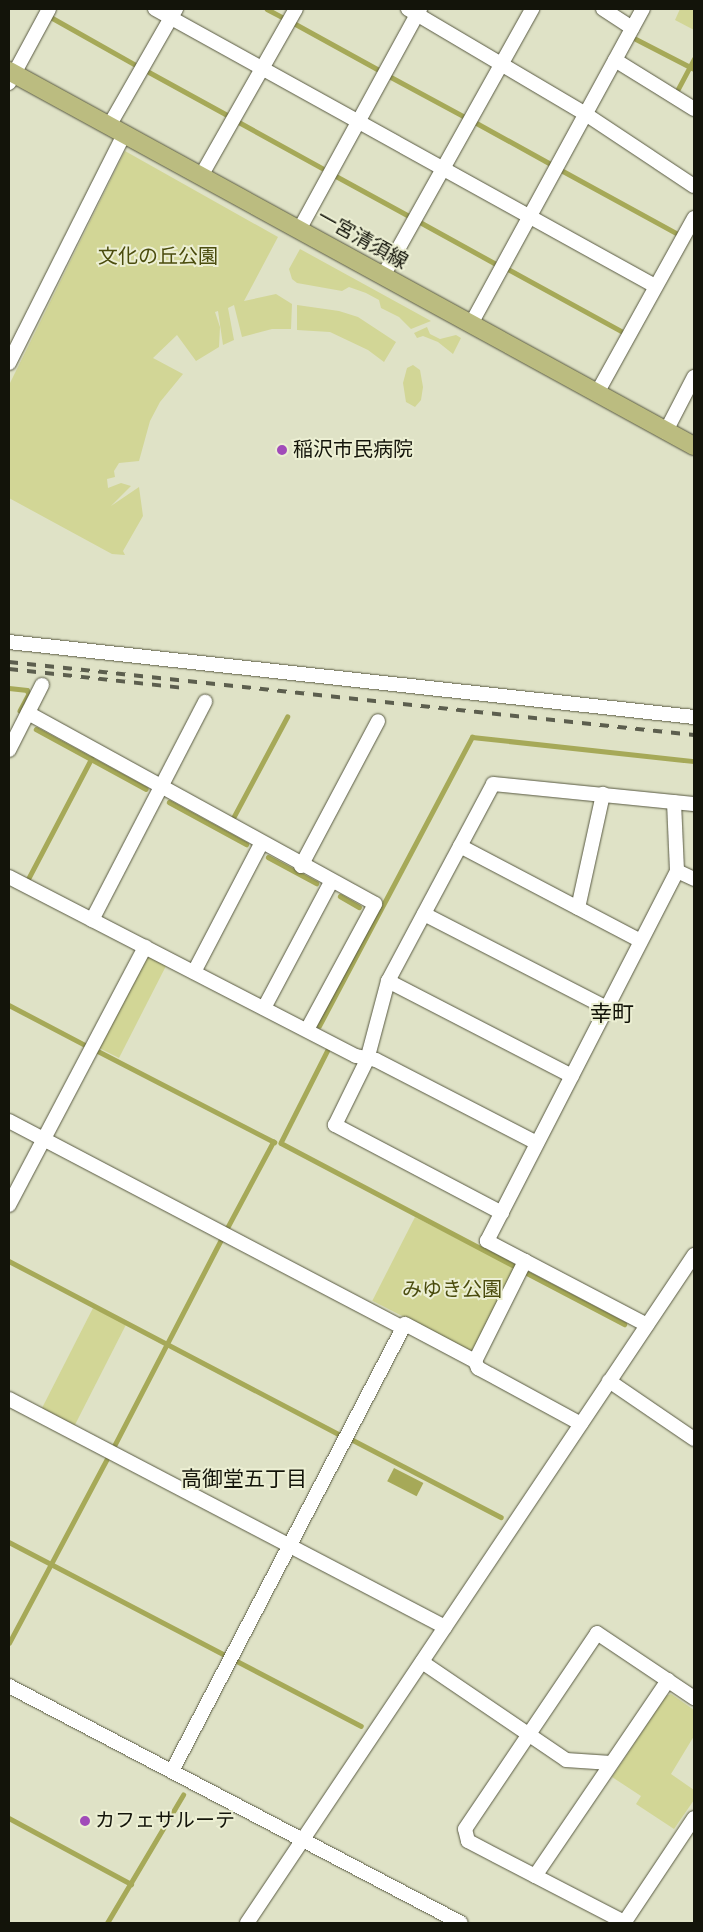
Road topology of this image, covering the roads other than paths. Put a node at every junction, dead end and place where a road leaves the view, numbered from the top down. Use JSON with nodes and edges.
{"nodes":[{"id":1,"x":49,"y":9,"type":"edge"},
{"id":2,"x":154,"y":9,"type":"edge"},
{"id":3,"x":296,"y":9,"type":"edge"},
{"id":4,"x":532,"y":9,"type":"edge"},
{"id":5,"x":603,"y":9,"type":"edge"},
{"id":6,"x":643,"y":9,"type":"edge"},
{"id":7,"x":415,"y":10,"type":"edge"},
{"id":8,"x":173,"y":13,"type":"edge"},
{"id":9,"x":632,"y":28,"type":"junction"},
{"id":10,"x":615,"y":60,"type":"junction"},
{"id":11,"x":502,"y":64,"type":"junction"},
{"id":12,"x":262,"y":68,"type":"junction"},
{"id":13,"x":10,"y":76,"type":"edge"},
{"id":14,"x":694,"y":109,"type":"edge"},
{"id":15,"x":586,"y":115,"type":"junction"},
{"id":16,"x":358,"y":122,"type":"junction"},
{"id":17,"x":116,"y":130,"type":"junction"},
{"id":18,"x":442,"y":168,"type":"junction"},
{"id":19,"x":201,"y":176,"type":"junction"},
{"id":20,"x":694,"y":186,"type":"edge"},
{"id":21,"x":530,"y":217,"type":"junction"},
{"id":22,"x":694,"y":218,"type":"edge"},
{"id":23,"x":299,"y":230,"type":"junction"},
{"id":24,"x":383,"y":276,"type":"junction"},
{"id":25,"x":655,"y":286,"type":"junction"},
{"id":26,"x":471,"y":324,"type":"junction"},
{"id":27,"x":15,"y":335,"type":"edge"},
{"id":28,"x":9,"y":363,"type":"edge"},
{"id":29,"x":694,"y":378,"type":"edge"},
{"id":30,"x":597,"y":393,"type":"junction"},
{"id":31,"x":666,"y":431,"type":"junction"},
{"id":32,"x":694,"y":446,"type":"edge"},
{"id":33,"x":9,"y":642,"type":"edge"},
{"id":34,"x":42,"y":685,"type":"dead end"},
{"id":35,"x":205,"y":702,"type":"dead end"},
{"id":36,"x":28,"y":713,"type":"junction"},
{"id":37,"x":694,"y":717,"type":"edge"},
{"id":38,"x":378,"y":721,"type":"dead end"},
{"id":39,"x":9,"y":750,"type":"edge"},
{"id":40,"x":163,"y":788,"type":"junction"},
{"id":41,"x":603,"y":794,"type":"junction"},
{"id":42,"x":674,"y":802,"type":"junction"},
{"id":43,"x":694,"y":804,"type":"edge"},
{"id":44,"x":261,"y":844,"type":"junction"},
{"id":45,"x":460,"y":846,"type":"junction"},
{"id":46,"x":301,"y":866,"type":"junction"},
{"id":47,"x":677,"y":871,"type":"junction"},
{"id":48,"x":9,"y":877,"type":"edge"},
{"id":49,"x":694,"y":879,"type":"edge"},
{"id":50,"x":331,"y":882,"type":"junction"},
{"id":51,"x":578,"y":908,"type":"junction"},
{"id":52,"x":424,"y":914,"type":"junction"},
{"id":53,"x":92,"y":920,"type":"junction"},
{"id":54,"x":641,"y":941,"type":"junction"},
{"id":55,"x":145,"y":947,"type":"junction"},
{"id":56,"x":194,"y":972,"type":"junction"},
{"id":57,"x":388,"y":981,"type":"junction"},
{"id":58,"x":264,"y":1008,"type":"junction"},
{"id":59,"x":607,"y":1008,"type":"junction"},
{"id":60,"x":306,"y":1030,"type":"junction"},
{"id":61,"x":367,"y":1060,"type":"junction"},
{"id":62,"x":572,"y":1076,"type":"junction"},
{"id":63,"x":9,"y":1121,"type":"edge"},
{"id":64,"x":44,"y":1139,"type":"junction"},
{"id":65,"x":538,"y":1143,"type":"junction"},
{"id":66,"x":9,"y":1205,"type":"edge"},
{"id":67,"x":502,"y":1213,"type":"junction"},
{"id":68,"x":694,"y":1255,"type":"edge"},
{"id":69,"x":525,"y":1261,"type":"junction"},
{"id":70,"x":647,"y":1325,"type":"junction"},
{"id":71,"x":404,"y":1328,"type":"junction"},
{"id":72,"x":475,"y":1360,"type":"junction"},
{"id":73,"x":609,"y":1382,"type":"junction"},
{"id":74,"x":9,"y":1399,"type":"edge"},
{"id":75,"x":580,"y":1424,"type":"junction"},
{"id":76,"x":694,"y":1439,"type":"edge"},
{"id":77,"x":290,"y":1546,"type":"junction"},
{"id":78,"x":445,"y":1627,"type":"junction"},
{"id":79,"x":422,"y":1662,"type":"junction"},
{"id":80,"x":668,"y":1680,"type":"junction"},
{"id":81,"x":9,"y":1686,"type":"edge"},
{"id":82,"x":694,"y":1698,"type":"edge"},
{"id":83,"x":528,"y":1736,"type":"junction"},
{"id":84,"x":611,"y":1763,"type":"junction"},
{"id":85,"x":172,"y":1771,"type":"junction"},
{"id":86,"x":694,"y":1818,"type":"edge"},
{"id":87,"x":302,"y":1841,"type":"junction"},
{"id":88,"x":534,"y":1876,"type":"junction"},
{"id":89,"x":247,"y":1923,"type":"edge"},
{"id":90,"x":460,"y":1923,"type":"edge"},
{"id":91,"x":625,"y":1923,"type":"edge"}],
"edges":[{"from":1,"to":13,"type":"street"},
{"from":2,"to":8,"type":"street"},
{"from":3,"to":12,"type":"street"},
{"from":4,"to":11,"type":"street"},
{"from":5,"to":9,"type":"street"},
{"from":6,"to":9,"type":"street"},
{"from":7,"to":11,"type":"street"},
{"from":7,"to":16,"type":"street"},
{"from":8,"to":12,"type":"street"},
{"from":8,"to":17,"type":"street"},
{"from":9,"to":10,"type":"street"},
{"from":10,"to":14,"type":"street"},
{"from":10,"to":15,"type":"street"},
{"from":11,"to":15,"type":"street"},
{"from":11,"to":18,"type":"street"},
{"from":12,"to":16,"type":"street"},
{"from":12,"to":19,"type":"street"},
{"from":13,"to":17,"type":"main road","name":"一宮清須線"},
{"from":15,"to":20,"type":"street"},
{"from":15,"to":21,"type":"street"},
{"from":16,"to":18,"type":"street"},
{"from":16,"to":23,"type":"street"},
{"from":17,"to":19,"type":"main road","name":"一宮清須線"},
{"from":17,"to":27,"type":"street"},
{"from":18,"to":21,"type":"street"},
{"from":18,"to":24,"type":"street"},
{"from":19,"to":23,"type":"main road","name":"一宮清須線"},
{"from":21,"to":25,"type":"street"},
{"from":21,"to":26,"type":"street"},
{"from":22,"to":25,"type":"street"},
{"from":23,"to":24,"type":"main road","name":"一宮清須線"},
{"from":24,"to":26,"type":"main road","name":"一宮清須線"},
{"from":25,"to":30,"type":"street"},
{"from":26,"to":30,"type":"main road","name":"一宮清須線"},
{"from":27,"to":28,"type":"street"},
{"from":29,"to":31,"type":"street"},
{"from":30,"to":31,"type":"main road","name":"一宮清須線"},
{"from":31,"to":32,"type":"main road","name":"一宮清須線"},
{"from":33,"to":37,"type":"street"},
{"from":34,"to":36,"type":"street"},
{"from":35,"to":40,"type":"street"},
{"from":36,"to":39,"type":"street"},
{"from":36,"to":40,"type":"street"},
{"from":38,"to":46,"type":"street"},
{"from":40,"to":44,"type":"street"},
{"from":40,"to":53,"type":"street"},
{"from":41,"to":42,"type":"street"},
{"from":41,"to":45,"type":"street"},
{"from":41,"to":51,"type":"street"},
{"from":42,"to":43,"type":"street"},
{"from":42,"to":47,"type":"street"},
{"from":44,"to":46,"type":"street"},
{"from":44,"to":56,"type":"street"},
{"from":45,"to":51,"type":"street"},
{"from":45,"to":52,"type":"street"},
{"from":46,"to":50,"type":"street"},
{"from":47,"to":49,"type":"street"},
{"from":47,"to":54,"type":"street"},
{"from":48,"to":53,"type":"street"},
{"from":50,"to":58,"type":"street"},
{"from":50,"to":60,"type":"street"},
{"from":51,"to":54,"type":"street"},
{"from":52,"to":57,"type":"street"},
{"from":52,"to":59,"type":"street"},
{"from":53,"to":55,"type":"street"},
{"from":54,"to":59,"type":"street"},
{"from":55,"to":56,"type":"street"},
{"from":55,"to":64,"type":"street"},
{"from":56,"to":58,"type":"street"},
{"from":57,"to":61,"type":"street"},
{"from":57,"to":62,"type":"street"},
{"from":58,"to":60,"type":"street"},
{"from":59,"to":62,"type":"street"},
{"from":60,"to":61,"type":"street"},
{"from":61,"to":65,"type":"street"},
{"from":61,"to":67,"type":"street"},
{"from":62,"to":65,"type":"street"},
{"from":63,"to":64,"type":"street"},
{"from":64,"to":66,"type":"street"},
{"from":64,"to":71,"type":"street"},
{"from":65,"to":67,"type":"street"},
{"from":67,"to":69,"type":"street"},
{"from":68,"to":70,"type":"street"},
{"from":69,"to":70,"type":"street"},
{"from":69,"to":72,"type":"street"},
{"from":70,"to":73,"type":"street"},
{"from":71,"to":72,"type":"street"},
{"from":71,"to":77,"type":"street"},
{"from":72,"to":75,"type":"street"},
{"from":73,"to":75,"type":"street"},
{"from":73,"to":76,"type":"street"},
{"from":74,"to":77,"type":"street"},
{"from":75,"to":78,"type":"street"},
{"from":77,"to":78,"type":"street"},
{"from":77,"to":85,"type":"street"},
{"from":78,"to":79,"type":"street"},
{"from":79,"to":83,"type":"street"},
{"from":79,"to":87,"type":"street"},
{"from":80,"to":82,"type":"street"},
{"from":80,"to":83,"type":"street"},
{"from":80,"to":84,"type":"street"},
{"from":81,"to":85,"type":"street"},
{"from":83,"to":84,"type":"street"},
{"from":83,"to":88,"type":"street"},
{"from":84,"to":88,"type":"street"},
{"from":85,"to":87,"type":"street"},
{"from":86,"to":91,"type":"street"},
{"from":87,"to":89,"type":"street"},
{"from":87,"to":90,"type":"street"},
{"from":88,"to":91,"type":"street"}]}
